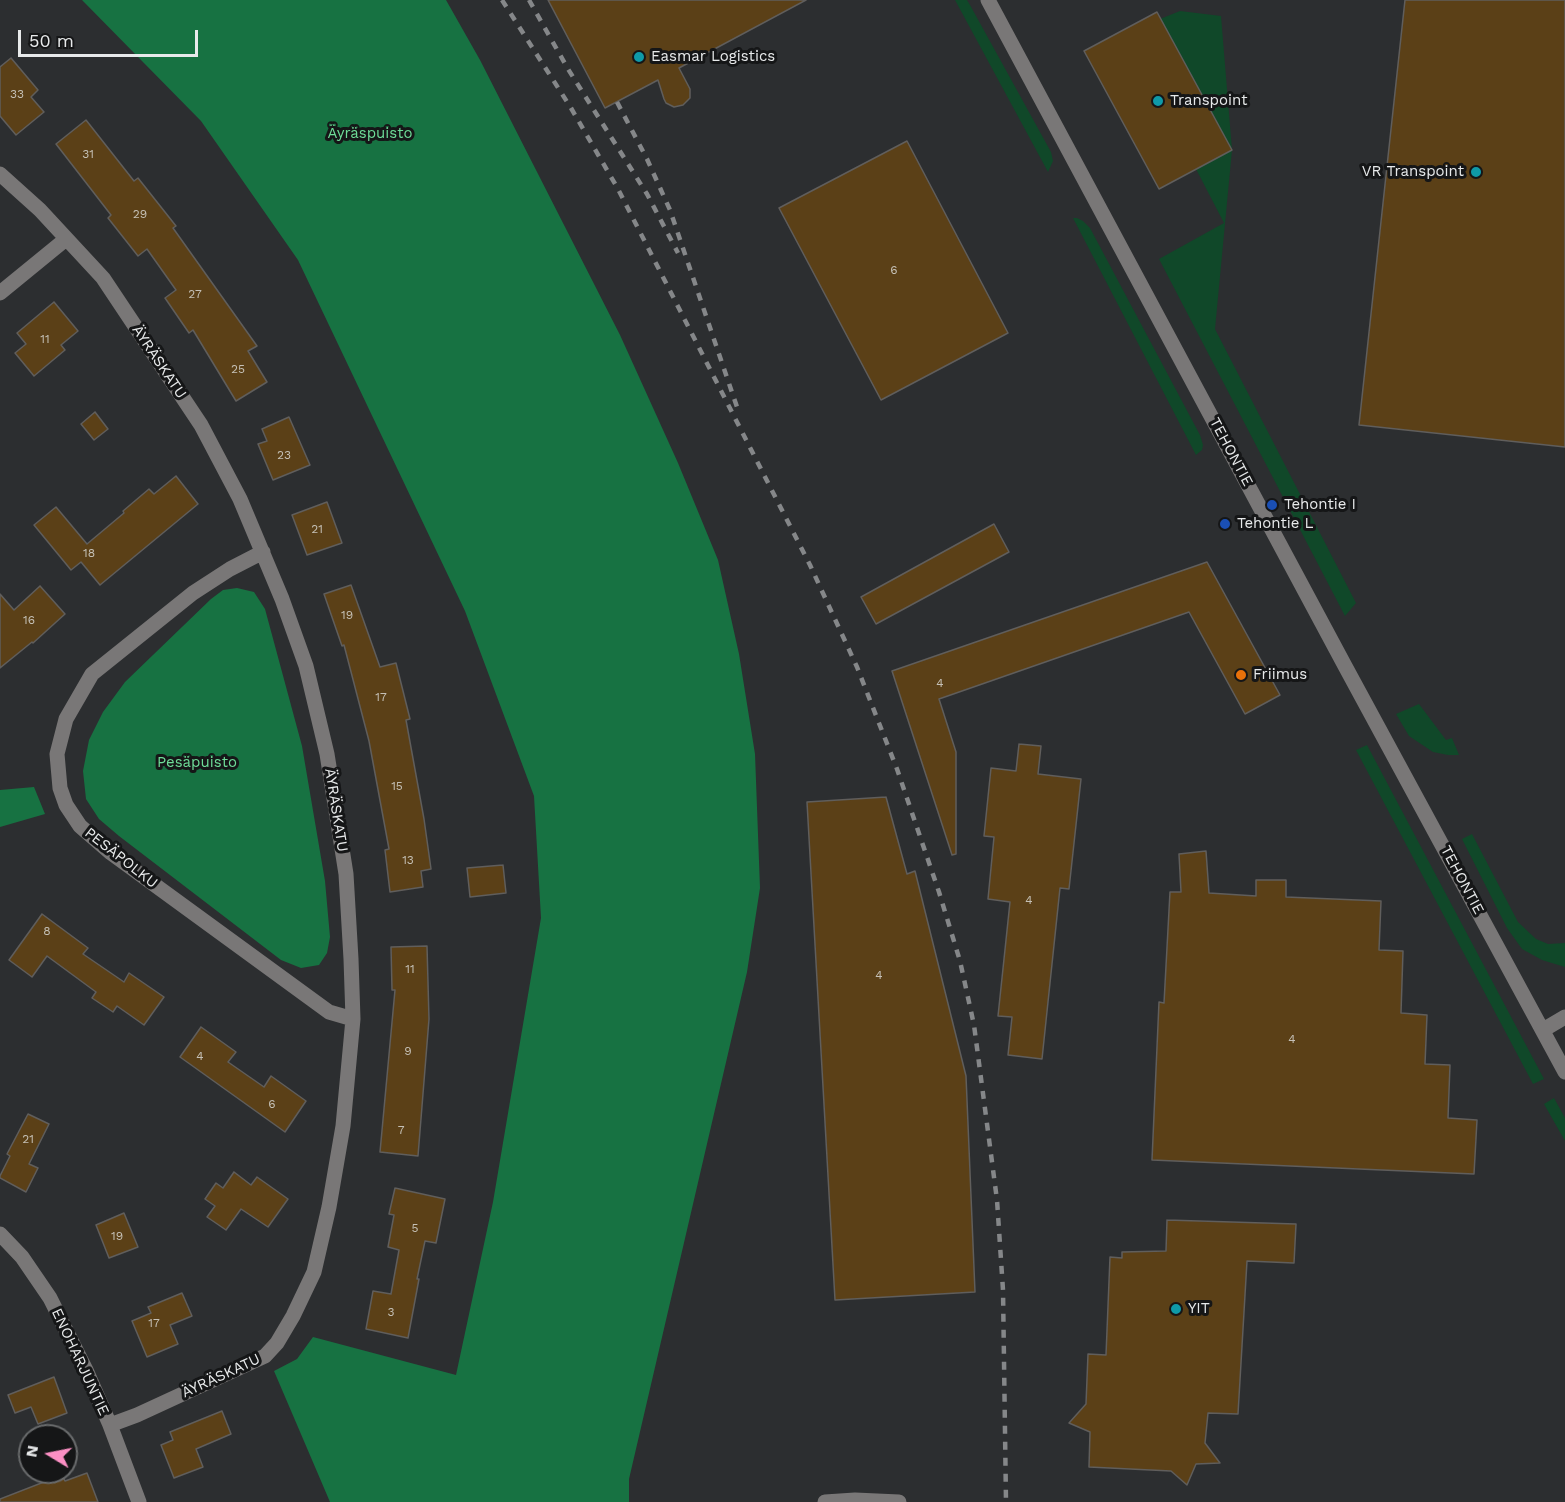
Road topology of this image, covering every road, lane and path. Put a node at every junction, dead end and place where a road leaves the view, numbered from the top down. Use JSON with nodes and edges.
{"nodes":[{"id":1,"x":988,"y":0,"type":"edge"},
{"id":2,"x":0,"y":174,"type":"edge"},
{"id":3,"x":66,"y":239,"type":"junction"},
{"id":4,"x":0,"y":293,"type":"edge"},
{"id":5,"x":263,"y":552,"type":"junction"},
{"id":6,"x":1565,"y":1017,"type":"edge"},
{"id":7,"x":352,"y":1019,"type":"junction"},
{"id":8,"x":1543,"y":1030,"type":"junction"},
{"id":9,"x":1565,"y":1072,"type":"edge"},
{"id":10,"x":0,"y":1234,"type":"edge"},
{"id":11,"x":110,"y":1425,"type":"junction"},
{"id":12,"x":138,"y":1502,"type":"edge"},
{"id":13,"x":825,"y":1502,"type":"edge"},
{"id":14,"x":899,"y":1502,"type":"edge"}],
"edges":[{"from":1,"to":8,"type":"street","name":"TEHONTIE"},
{"from":2,"to":3,"type":"street","name":"ÄYRÄSKATU"},
{"from":3,"to":4,"type":"street"},
{"from":3,"to":5,"type":"street","name":"ÄYRÄSKATU"},
{"from":5,"to":7,"type":"street","name":"ÄYRÄSKATU"},
{"from":5,"to":7,"type":"street","name":"PESÄPOLKU"},
{"from":6,"to":8,"type":"street"},
{"from":7,"to":11,"type":"street","name":"ÄYRÄSKATU"},
{"from":8,"to":9,"type":"street","name":"TEHONTIE"},
{"from":10,"to":11,"type":"street","name":"ENOHARJUNTIE"},
{"from":11,"to":12,"type":"street","name":"ENOHARJUNTIE"},
{"from":13,"to":14,"type":"street"}]}
